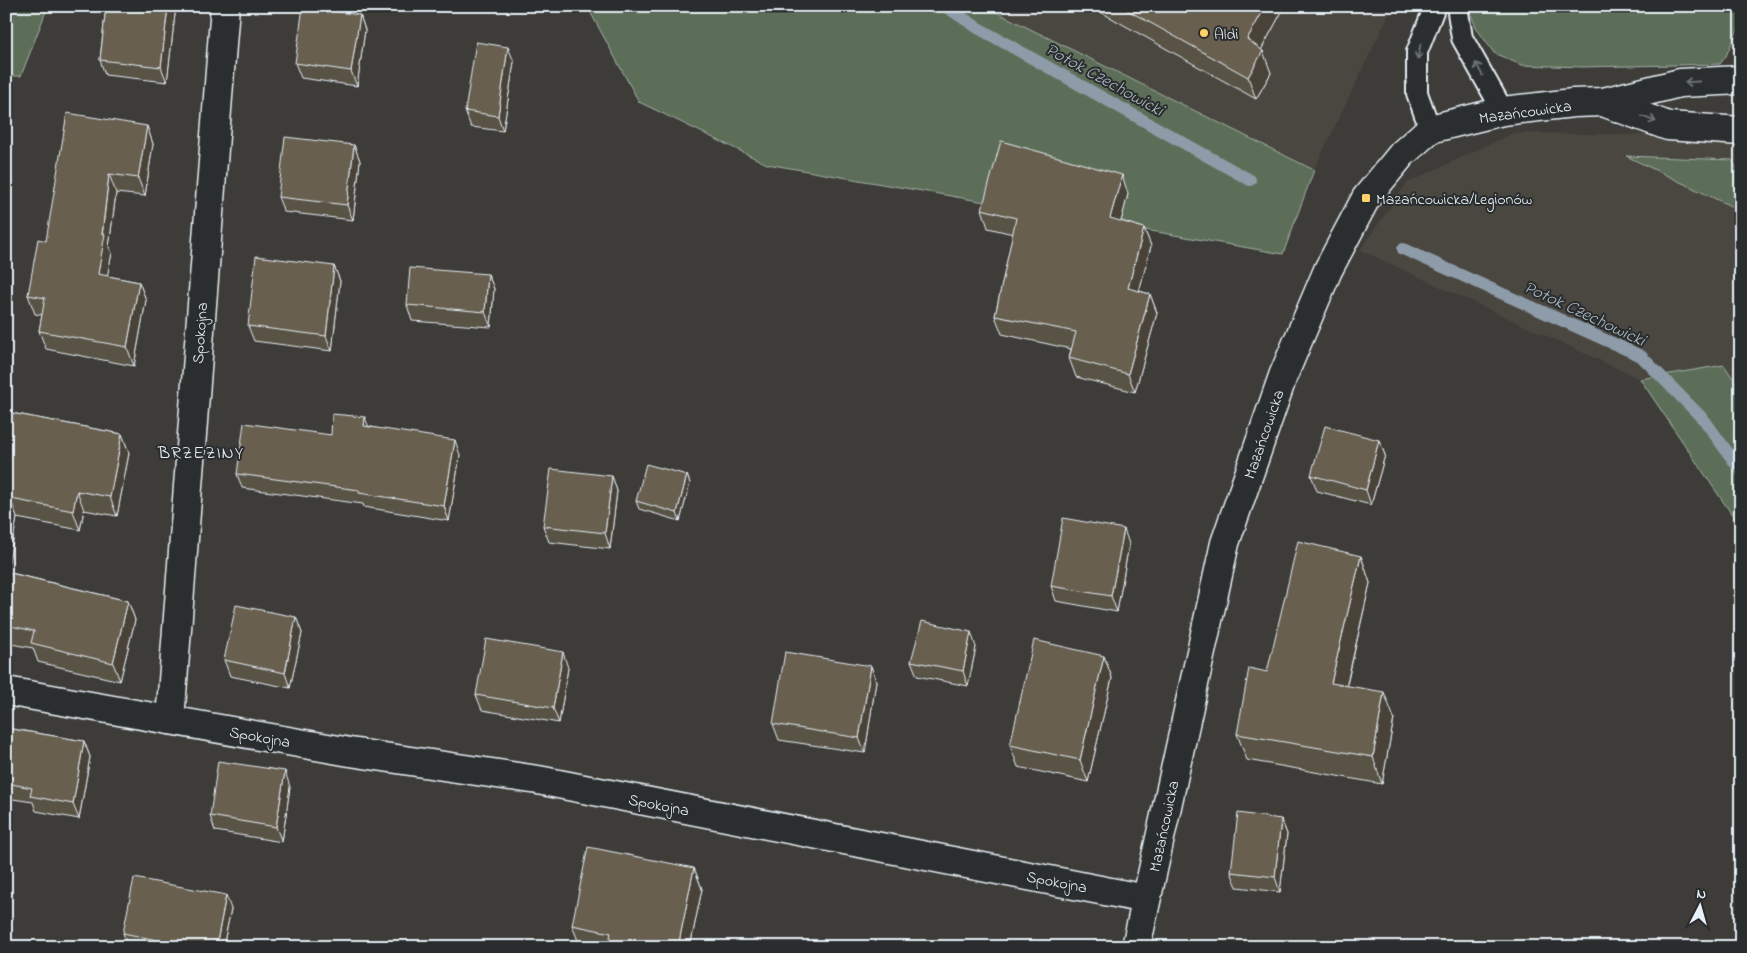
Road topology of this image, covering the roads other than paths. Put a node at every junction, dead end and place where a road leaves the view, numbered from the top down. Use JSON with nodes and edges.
{"nodes":[{"id":1,"x":225,"y":6,"type":"edge"},
{"id":2,"x":1435,"y":6,"type":"edge"},
{"id":3,"x":1456,"y":6,"type":"edge"},
{"id":4,"x":1741,"y":80,"type":"edge"},
{"id":5,"x":1603,"y":102,"type":"junction"},
{"id":6,"x":1503,"y":111,"type":"junction"},
{"id":7,"x":1430,"y":129,"type":"junction"},
{"id":8,"x":1741,"y":131,"type":"edge"},
{"id":9,"x":6,"y":690,"type":"edge"},
{"id":10,"x":170,"y":720,"type":"junction"},
{"id":11,"x":1146,"y":899,"type":"junction"},
{"id":12,"x":1136,"y":947,"type":"edge"}],
"edges":[{"from":1,"to":10,"type":"street","name":"Spokojna"},
{"from":2,"to":7,"type":"lane","one_way":true},
{"from":6,"to":3,"type":"lane","one_way":true},
{"from":4,"to":5,"type":"street","name":"Mazańcowicka","one_way":true},
{"from":5,"to":6,"type":"street","name":"Mazańcowicka"},
{"from":5,"to":8,"type":"street","name":"Mazańcowicka","one_way":true},
{"from":6,"to":7,"type":"street","name":"Mazańcowicka"},
{"from":7,"to":11,"type":"street","name":"Mazańcowicka"},
{"from":9,"to":10,"type":"street","name":"Spokojna"},
{"from":10,"to":11,"type":"street","name":"Spokojna"},
{"from":11,"to":12,"type":"street","name":"Mazańcowicka"}]}
